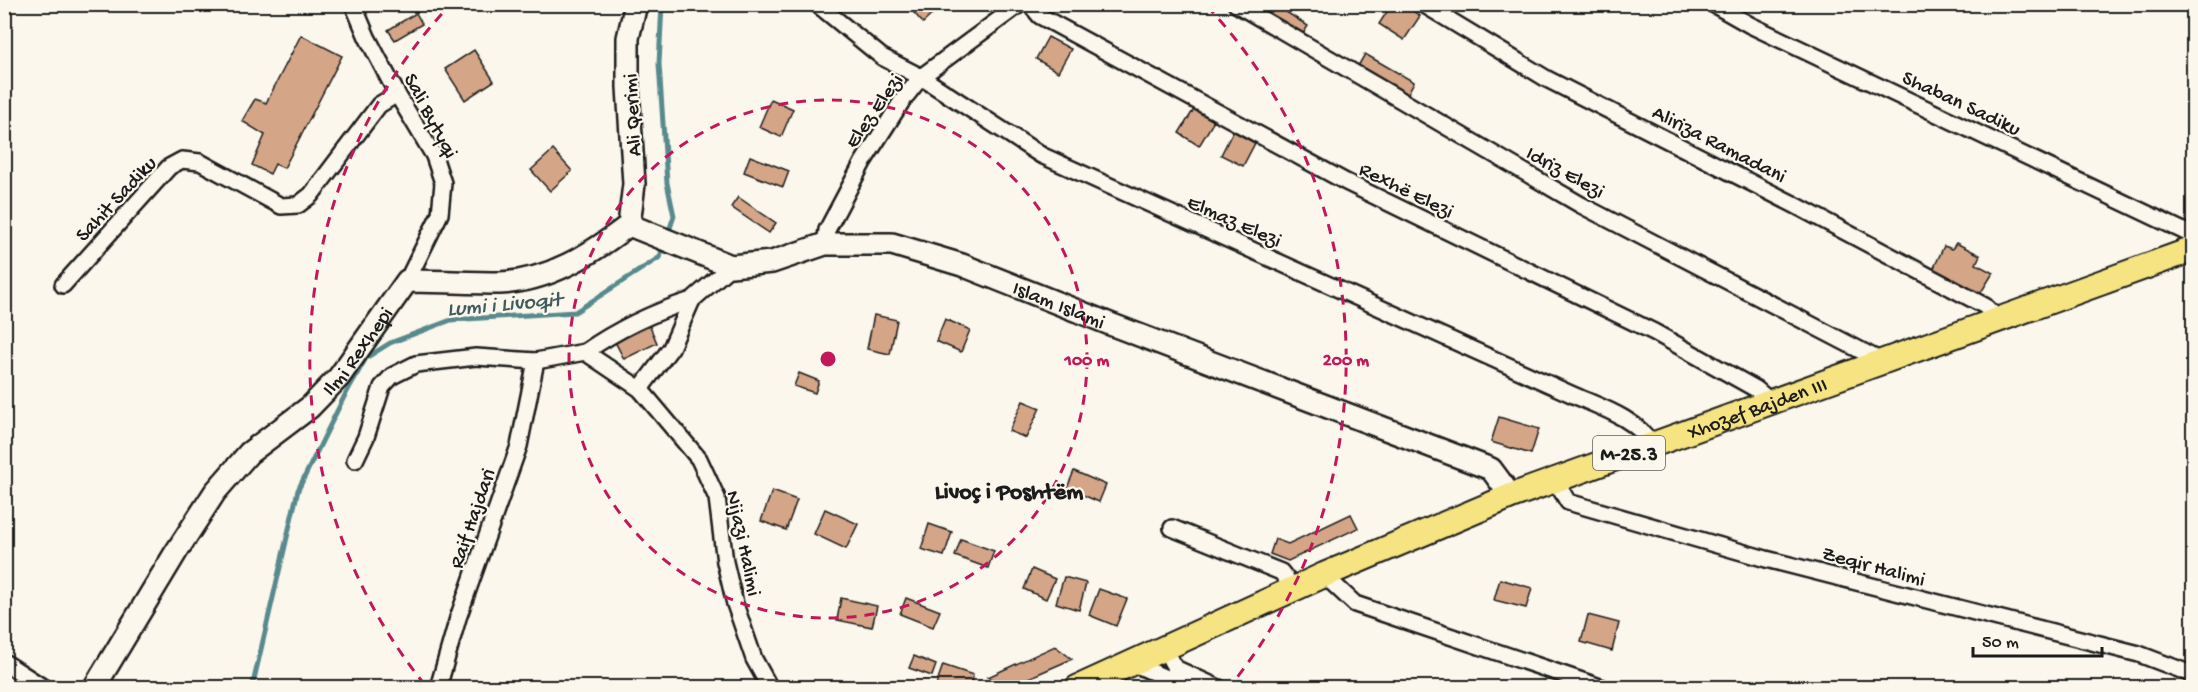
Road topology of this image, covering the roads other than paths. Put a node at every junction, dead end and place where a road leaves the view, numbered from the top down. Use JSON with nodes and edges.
{"nodes":[{"id":1,"x":353,"y":4,"type":"edge"},
{"id":2,"x":636,"y":4,"type":"edge"},
{"id":3,"x":817,"y":4,"type":"edge"},
{"id":4,"x":1020,"y":4,"type":"edge"},
{"id":5,"x":1030,"y":4,"type":"edge"},
{"id":6,"x":1236,"y":4,"type":"edge"},
{"id":7,"x":1423,"y":4,"type":"edge"},
{"id":8,"x":1713,"y":4,"type":"edge"},
{"id":9,"x":921,"y":77,"type":"junction"},
{"id":10,"x":397,"y":94,"type":"junction"},
{"id":11,"x":636,"y":229,"type":"junction"},
{"id":12,"x":2193,"y":236,"type":"edge"},
{"id":13,"x":825,"y":244,"type":"junction"},
{"id":14,"x":2193,"y":249,"type":"edge"},
{"id":15,"x":731,"y":266,"type":"junction"},
{"id":16,"x":407,"y":281,"type":"junction"},
{"id":17,"x":63,"y":285,"type":"dead end"},
{"id":18,"x":692,"y":300,"type":"junction"},
{"id":19,"x":1998,"y":319,"type":"junction"},
{"id":20,"x":585,"y":352,"type":"junction"},
{"id":21,"x":536,"y":361,"type":"junction"},
{"id":22,"x":1883,"y":362,"type":"junction"},
{"id":23,"x":640,"y":389,"type":"junction"},
{"id":24,"x":1771,"y":402,"type":"junction"},
{"id":25,"x":1651,"y":444,"type":"junction"},
{"id":26,"x":355,"y":460,"type":"dead end"},
{"id":27,"x":1555,"y":480,"type":"junction"},
{"id":28,"x":1511,"y":496,"type":"junction"},
{"id":29,"x":1172,"y":528,"type":"dead end"},
{"id":30,"x":1324,"y":575,"type":"junction"},
{"id":31,"x":1294,"y":589,"type":"junction"},
{"id":32,"x":1164,"y":648,"type":"junction"},
{"id":33,"x":4,"y":662,"type":"edge"},
{"id":34,"x":1132,"y":663,"type":"junction"},
{"id":35,"x":2193,"y":675,"type":"edge"},
{"id":36,"x":44,"y":687,"type":"edge"},
{"id":37,"x":94,"y":687,"type":"edge"},
{"id":38,"x":438,"y":687,"type":"edge"},
{"id":39,"x":770,"y":687,"type":"edge"},
{"id":40,"x":1077,"y":687,"type":"edge"},
{"id":41,"x":1189,"y":687,"type":"edge"},
{"id":42,"x":1219,"y":687,"type":"edge"},
{"id":43,"x":1603,"y":687,"type":"edge"}],
"edges":[{"from":1,"to":10,"type":"street","name":"Sali Bytyqi"},
{"from":2,"to":11,"type":"street","name":"Ali Qerimi"},
{"from":3,"to":9,"type":"street","name":"Elmaz Elezi"},
{"from":4,"to":9,"type":"street","name":"Elez Elezi"},
{"from":5,"to":24,"type":"street","name":"Rexhë Elezi"},
{"from":6,"to":22,"type":"street","name":"Idriz Elezi"},
{"from":7,"to":19,"type":"street","name":"Aliriza Ramadani"},
{"from":8,"to":12,"type":"street","name":"Shaban Sadiku"},
{"from":9,"to":13,"type":"street","name":"Elez Elezi"},
{"from":9,"to":25,"type":"street","name":"Elmaz Elezi"},
{"from":10,"to":16,"type":"street","name":"Sali Bytyqi"},
{"from":10,"to":17,"type":"street","name":"Sahit Sadiku"},
{"from":11,"to":15,"type":"street"},
{"from":11,"to":16,"type":"street"},
{"from":13,"to":15,"type":"street","name":"Islam Islami"},
{"from":13,"to":28,"type":"street","name":"Islam Islami"},
{"from":14,"to":19,"type":"main road","name":"Xhozef Bajden III","number":"M-25.3"},
{"from":15,"to":18,"type":"street"},
{"from":16,"to":37,"type":"street","name":"Ilmi Rexhepi"},
{"from":18,"to":20,"type":"street"},
{"from":18,"to":23,"type":"street"},
{"from":19,"to":22,"type":"main road","name":"Xhozef Bajden III","number":"M-25.3"},
{"from":20,"to":21,"type":"street"},
{"from":20,"to":23,"type":"street"},
{"from":21,"to":26,"type":"street"},
{"from":21,"to":38,"type":"street","name":"Raif Hajdari"},
{"from":22,"to":24,"type":"main road","name":"Xhozef Bajden III","number":"M-25.3"},
{"from":23,"to":39,"type":"street","name":"Nijazi Halimi"},
{"from":24,"to":25,"type":"main road","name":"Xhozef Bajden III","number":"M-25.3"},
{"from":25,"to":27,"type":"main road","name":"Xhozef Bajden III","number":"M-25.3"},
{"from":27,"to":28,"type":"main road","name":"Xhozef Bajden III","number":"M-25.3"},
{"from":27,"to":35,"type":"street","name":"Zeqir Halimi"},
{"from":28,"to":30,"type":"main road","name":"Xhozef Bajden III","number":"M-25.3"},
{"from":29,"to":31,"type":"street"},
{"from":30,"to":31,"type":"main road","name":"Xhozef Bajden III","number":"M-25.3"},
{"from":30,"to":43,"type":"street"},
{"from":31,"to":32,"type":"main road","name":"Xhozef Bajden III","number":"M-25.3"},
{"from":32,"to":34,"type":"main road","name":"Xhozef Bajden III","number":"M-25.3"},
{"from":32,"to":42,"type":"street"},
{"from":33,"to":36,"type":"street"},
{"from":34,"to":40,"type":"main road","name":"Xhozef Bajden III","number":"M-25.3"},
{"from":34,"to":41,"type":"street"}]}
